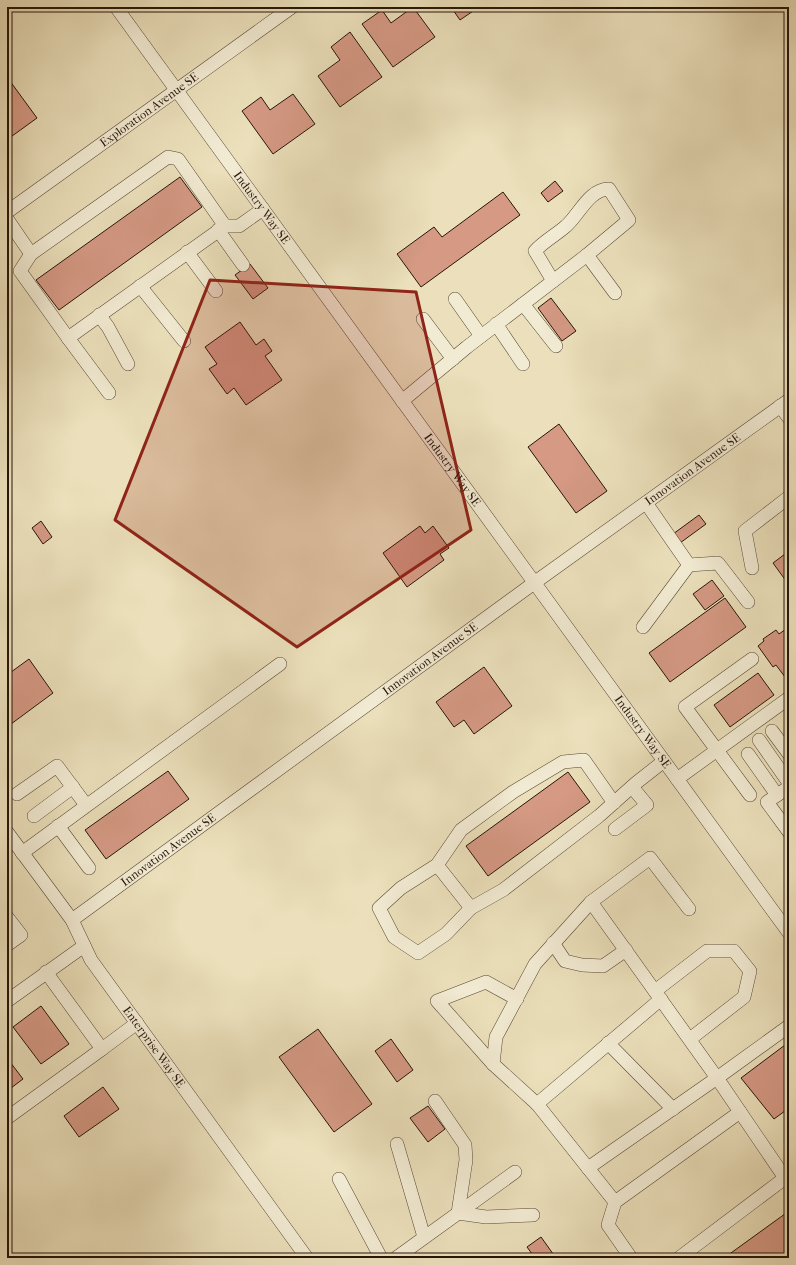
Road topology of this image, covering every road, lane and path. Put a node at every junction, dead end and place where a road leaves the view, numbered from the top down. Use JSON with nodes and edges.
{"nodes":[{"id":1,"x":116,"y":7,"type":"edge"},
{"id":2,"x":292,"y":7,"type":"edge"},
{"id":3,"x":176,"y":90,"type":"junction"},
{"id":4,"x":263,"y":210,"type":"junction"},
{"id":5,"x":7,"y":212,"type":"edge"},
{"id":6,"x":7,"y":219,"type":"edge"},
{"id":7,"x":222,"y":228,"type":"junction"},
{"id":8,"x":187,"y":252,"type":"junction"},
{"id":9,"x":31,"y":254,"type":"junction"},
{"id":10,"x":587,"y":255,"type":"junction"},
{"id":11,"x":243,"y":265,"type":"dead end"},
{"id":12,"x":553,"y":281,"type":"junction"},
{"id":13,"x":140,"y":286,"type":"junction"},
{"id":14,"x":216,"y":291,"type":"dead end"},
{"id":15,"x":615,"y":293,"type":"dead end"},
{"id":16,"x":455,"y":299,"type":"dead end"},
{"id":17,"x":523,"y":304,"type":"junction"},
{"id":18,"x":100,"y":315,"type":"junction"},
{"id":19,"x":422,"y":319,"type":"dead end"},
{"id":20,"x":496,"y":324,"type":"junction"},
{"id":21,"x":481,"y":336,"type":"junction"},
{"id":22,"x":68,"y":338,"type":"junction"},
{"id":23,"x":184,"y":342,"type":"dead end"},
{"id":24,"x":556,"y":346,"type":"dead end"},
{"id":25,"x":452,"y":359,"type":"junction"},
{"id":26,"x":128,"y":364,"type":"dead end"},
{"id":27,"x":523,"y":364,"type":"dead end"},
{"id":28,"x":109,"y":394,"type":"dead end"},
{"id":29,"x":402,"y":401,"type":"junction"},
{"id":30,"x":785,"y":403,"type":"edge"},
{"id":31,"x":789,"y":418,"type":"edge"},
{"id":32,"x":789,"y":497,"type":"edge"},
{"id":33,"x":646,"y":503,"type":"junction"},
{"id":34,"x":689,"y":565,"type":"junction"},
{"id":35,"x":752,"y":568,"type":"dead end"},
{"id":36,"x":534,"y":583,"type":"junction"},
{"id":37,"x":748,"y":602,"type":"dead end"},
{"id":38,"x":643,"y":627,"type":"dead end"},
{"id":39,"x":752,"y":659,"type":"dead end"},
{"id":40,"x":280,"y":664,"type":"dead end"},
{"id":41,"x":787,"y":705,"type":"edge"},
{"id":42,"x":772,"y":731,"type":"dead end"},
{"id":43,"x":759,"y":740,"type":"dead end"},
{"id":44,"x":718,"y":750,"type":"junction"},
{"id":45,"x":748,"y":754,"type":"dead end"},
{"id":46,"x":789,"y":754,"type":"edge"},
{"id":47,"x":664,"y":761,"type":"junction"},
{"id":48,"x":677,"y":779,"type":"junction"},
{"id":49,"x":73,"y":787,"type":"junction"},
{"id":50,"x":632,"y":787,"type":"junction"},
{"id":51,"x":786,"y":790,"type":"edge"},
{"id":52,"x":17,"y":794,"type":"dead end"},
{"id":53,"x":750,"y":795,"type":"dead end"},
{"id":54,"x":614,"y":803,"type":"junction"},
{"id":55,"x":86,"y":805,"type":"junction"},
{"id":56,"x":34,"y":816,"type":"dead end"},
{"id":57,"x":58,"y":826,"type":"junction"},
{"id":58,"x":615,"y":829,"type":"dead end"},
{"id":59,"x":789,"y":832,"type":"edge"},
{"id":60,"x":9,"y":838,"type":"edge"},
{"id":61,"x":22,"y":853,"type":"junction"},
{"id":62,"x":437,"y":865,"type":"junction"},
{"id":63,"x":89,"y":868,"type":"dead end"},
{"id":64,"x":591,"y":902,"type":"junction"},
{"id":65,"x":471,"y":908,"type":"junction"},
{"id":66,"x":689,"y":909,"type":"dead end"},
{"id":67,"x":784,"y":915,"type":"edge"},
{"id":68,"x":7,"y":917,"type":"edge"},
{"id":69,"x":72,"y":920,"type":"junction"},
{"id":70,"x":789,"y":933,"type":"edge"},
{"id":71,"x":553,"y":943,"type":"junction"},
{"id":72,"x":7,"y":945,"type":"edge"},
{"id":73,"x":84,"y":946,"type":"junction"},
{"id":74,"x":626,"y":950,"type":"junction"},
{"id":75,"x":46,"y":972,"type":"junction"},
{"id":76,"x":658,"y":995,"type":"junction"},
{"id":77,"x":517,"y":999,"type":"junction"},
{"id":78,"x":7,"y":1001,"type":"edge"},
{"id":79,"x":137,"y":1023,"type":"junction"},
{"id":80,"x":789,"y":1026,"type":"edge"},
{"id":81,"x":690,"y":1039,"type":"junction"},
{"id":82,"x":608,"y":1043,"type":"junction"},
{"id":83,"x":102,"y":1049,"type":"junction"},
{"id":84,"x":492,"y":1064,"type":"junction"},
{"id":85,"x":717,"y":1078,"type":"junction"},
{"id":86,"x":435,"y":1102,"type":"dead end"},
{"id":87,"x":537,"y":1104,"type":"junction"},
{"id":88,"x":673,"y":1109,"type":"junction"},
{"id":89,"x":740,"y":1112,"type":"junction"},
{"id":90,"x":7,"y":1118,"type":"edge"},
{"id":91,"x":397,"y":1144,"type":"dead end"},
{"id":92,"x":588,"y":1168,"type":"junction"},
{"id":93,"x":515,"y":1172,"type":"dead end"},
{"id":94,"x":338,"y":1179,"type":"dead end"},
{"id":95,"x":615,"y":1202,"type":"junction"},
{"id":96,"x":458,"y":1213,"type":"junction"},
{"id":97,"x":533,"y":1215,"type":"dead end"},
{"id":98,"x":424,"y":1237,"type":"junction"},
{"id":99,"x":307,"y":1258,"type":"edge"},
{"id":100,"x":381,"y":1258,"type":"edge"},
{"id":101,"x":396,"y":1258,"type":"edge"},
{"id":102,"x":631,"y":1258,"type":"edge"},
{"id":103,"x":679,"y":1258,"type":"edge"}],
"edges":[{"from":1,"to":3,"type":"street","name":"Industry Way SE"},
{"from":2,"to":3,"type":"street","name":"Exploration Avenue SE"},
{"from":3,"to":4,"type":"street","name":"Industry Way SE"},
{"from":3,"to":5,"type":"street","name":"Exploration Avenue SE"},
{"from":4,"to":7,"type":"street"},
{"from":4,"to":29,"type":"street","name":"Industry Way SE"},
{"from":6,"to":9,"type":"street"},
{"from":7,"to":8,"type":"street"},
{"from":7,"to":9,"type":"street"},
{"from":7,"to":11,"type":"street"},
{"from":8,"to":13,"type":"street"},
{"from":8,"to":14,"type":"street"},
{"from":9,"to":22,"type":"street"},
{"from":10,"to":12,"type":"street"},
{"from":10,"to":12,"type":"street"},
{"from":10,"to":15,"type":"street"},
{"from":12,"to":17,"type":"street"},
{"from":13,"to":18,"type":"street"},
{"from":13,"to":23,"type":"street"},
{"from":16,"to":21,"type":"street"},
{"from":17,"to":20,"type":"street"},
{"from":17,"to":24,"type":"street"},
{"from":18,"to":22,"type":"street"},
{"from":18,"to":26,"type":"street"},
{"from":19,"to":25,"type":"street"},
{"from":20,"to":21,"type":"street"},
{"from":20,"to":27,"type":"street"},
{"from":21,"to":25,"type":"street"},
{"from":22,"to":28,"type":"street"},
{"from":25,"to":29,"type":"street"},
{"from":29,"to":36,"type":"street","name":"Industry Way SE"},
{"from":30,"to":31,"type":"street"},
{"from":30,"to":33,"type":"street","name":"Innovation Avenue SE"},
{"from":32,"to":35,"type":"street"},
{"from":33,"to":34,"type":"street"},
{"from":33,"to":36,"type":"street","name":"Innovation Avenue SE"},
{"from":34,"to":37,"type":"street"},
{"from":34,"to":38,"type":"street"},
{"from":36,"to":47,"type":"street","name":"Industry Way SE"},
{"from":36,"to":69,"type":"street","name":"Innovation Avenue SE"},
{"from":39,"to":44,"type":"street"},
{"from":40,"to":55,"type":"street"},
{"from":41,"to":44,"type":"street"},
{"from":42,"to":46,"type":"street"},
{"from":43,"to":51,"type":"street"},
{"from":44,"to":48,"type":"street"},
{"from":44,"to":53,"type":"street"},
{"from":45,"to":51,"type":"street"},
{"from":47,"to":48,"type":"street","name":"Industry Way SE"},
{"from":47,"to":50,"type":"street"},
{"from":48,"to":67,"type":"street","name":"Industry Way SE"},
{"from":49,"to":52,"type":"street"},
{"from":49,"to":55,"type":"street"},
{"from":49,"to":56,"type":"street"},
{"from":50,"to":54,"type":"street"},
{"from":50,"to":58,"type":"street"},
{"from":51,"to":59,"type":"street"},
{"from":54,"to":62,"type":"street"},
{"from":54,"to":65,"type":"street"},
{"from":55,"to":57,"type":"street"},
{"from":57,"to":61,"type":"street"},
{"from":57,"to":63,"type":"street"},
{"from":60,"to":61,"type":"street","name":"Enterprise Way SE"},
{"from":61,"to":69,"type":"street","name":"Enterprise Way SE"},
{"from":62,"to":65,"type":"street"},
{"from":62,"to":65,"type":"street"},
{"from":64,"to":66,"type":"street"},
{"from":64,"to":71,"type":"street"},
{"from":64,"to":74,"type":"street"},
{"from":67,"to":70,"type":"street","name":"Industry Way SE"},
{"from":68,"to":72,"type":"street"},
{"from":69,"to":73,"type":"street","name":"Enterprise Way SE"},
{"from":71,"to":74,"type":"street"},
{"from":71,"to":77,"type":"street"},
{"from":73,"to":75,"type":"street"},
{"from":73,"to":79,"type":"street","name":"Enterprise Way SE"},
{"from":74,"to":76,"type":"street"},
{"from":75,"to":78,"type":"street"},
{"from":75,"to":83,"type":"street"},
{"from":76,"to":81,"type":"street"},
{"from":76,"to":81,"type":"street"},
{"from":76,"to":82,"type":"street"},
{"from":77,"to":84,"type":"street"},
{"from":77,"to":84,"type":"street"},
{"from":79,"to":83,"type":"street"},
{"from":79,"to":99,"type":"street","name":"Enterprise Way SE"},
{"from":80,"to":85,"type":"street"},
{"from":81,"to":85,"type":"street"},
{"from":82,"to":87,"type":"street"},
{"from":82,"to":88,"type":"street"},
{"from":83,"to":90,"type":"street"},
{"from":84,"to":87,"type":"street"},
{"from":85,"to":88,"type":"street"},
{"from":85,"to":89,"type":"street"},
{"from":86,"to":96,"type":"street"},
{"from":87,"to":92,"type":"street"},
{"from":88,"to":92,"type":"street"},
{"from":89,"to":95,"type":"street"},
{"from":89,"to":103,"type":"street"},
{"from":91,"to":98,"type":"street"},
{"from":92,"to":95,"type":"street"},
{"from":93,"to":96,"type":"street"},
{"from":94,"to":100,"type":"street"},
{"from":95,"to":102,"type":"street"},
{"from":96,"to":97,"type":"street"},
{"from":96,"to":98,"type":"street"},
{"from":98,"to":101,"type":"street"}]}
